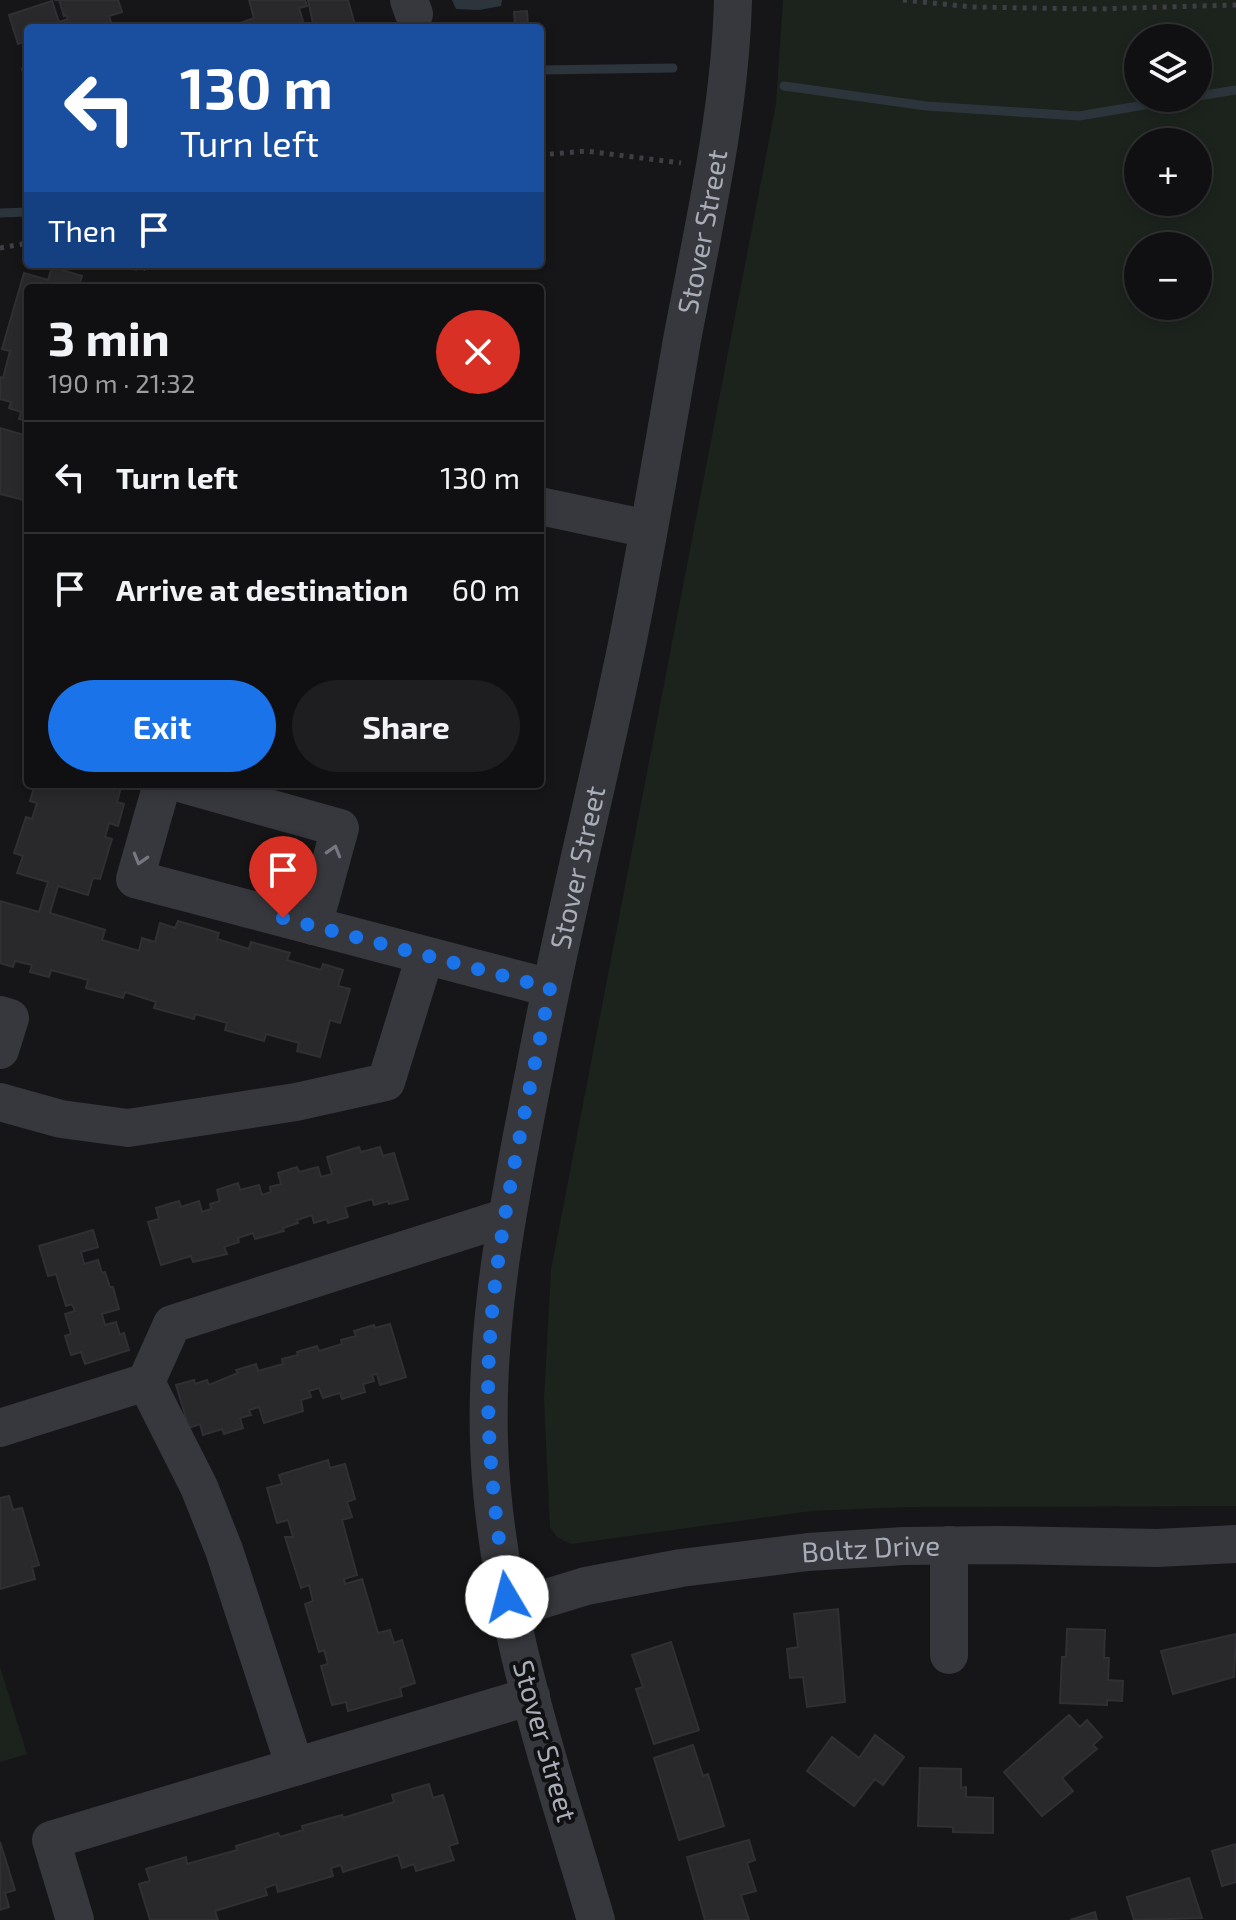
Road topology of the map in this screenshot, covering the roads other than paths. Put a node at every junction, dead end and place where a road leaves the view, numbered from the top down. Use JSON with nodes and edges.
{"nodes":[{"id":1,"x":733,"y":0,"type":"edge"},
{"id":2,"x":544,"y":507,"type":"edge"},
{"id":3,"x":648,"y":529,"type":"junction"},
{"id":4,"x":161,"y":788,"type":"edge"},
{"id":5,"x":197,"y":788,"type":"edge"},
{"id":6,"x":313,"y":926,"type":"junction"},
{"id":7,"x":425,"y":956,"type":"junction"},
{"id":8,"x":550,"y":988,"type":"junction"},
{"id":9,"x":0,"y":1015,"type":"edge"},
{"id":10,"x":0,"y":1050,"type":"edge"},
{"id":11,"x":0,"y":1102,"type":"edge"},
{"id":12,"x":507,"y":1217,"type":"junction"},
{"id":13,"x":146,"y":1382,"type":"junction"},
{"id":14,"x":0,"y":1428,"type":"edge"},
{"id":15,"x":1236,"y":1544,"type":"edge"},
{"id":16,"x":949,"y":1545,"type":"junction"},
{"id":17,"x":511,"y":1609,"type":"junction"},
{"id":18,"x":949,"y":1655,"type":"dead end"},
{"id":19,"x":531,"y":1696,"type":"junction"},
{"id":20,"x":295,"y":1767,"type":"junction"},
{"id":21,"x":75,"y":1920,"type":"edge"},
{"id":22,"x":596,"y":1920,"type":"edge"}],
"edges":[{"from":1,"to":3,"type":"street","name":"Stover Street"},
{"from":2,"to":3,"type":"street"},
{"from":3,"to":8,"type":"street","name":"Stover Street"},
{"from":4,"to":6,"type":"street","one_way":true},
{"from":6,"to":5,"type":"street","one_way":true},
{"from":6,"to":7,"type":"street"},
{"from":7,"to":8,"type":"street"},
{"from":7,"to":11,"type":"street"},
{"from":8,"to":12,"type":"street","name":"Stover Street"},
{"from":9,"to":10,"type":"street"},
{"from":12,"to":13,"type":"street"},
{"from":12,"to":17,"type":"street","name":"Stover Street"},
{"from":13,"to":14,"type":"street"},
{"from":13,"to":20,"type":"street"},
{"from":15,"to":16,"type":"street","name":"Boltz Drive"},
{"from":16,"to":17,"type":"street","name":"Boltz Drive"},
{"from":16,"to":18,"type":"street"},
{"from":17,"to":19,"type":"street","name":"Stover Street"},
{"from":19,"to":20,"type":"street"},
{"from":19,"to":22,"type":"street","name":"Stover Street"},
{"from":20,"to":21,"type":"street"}]}
